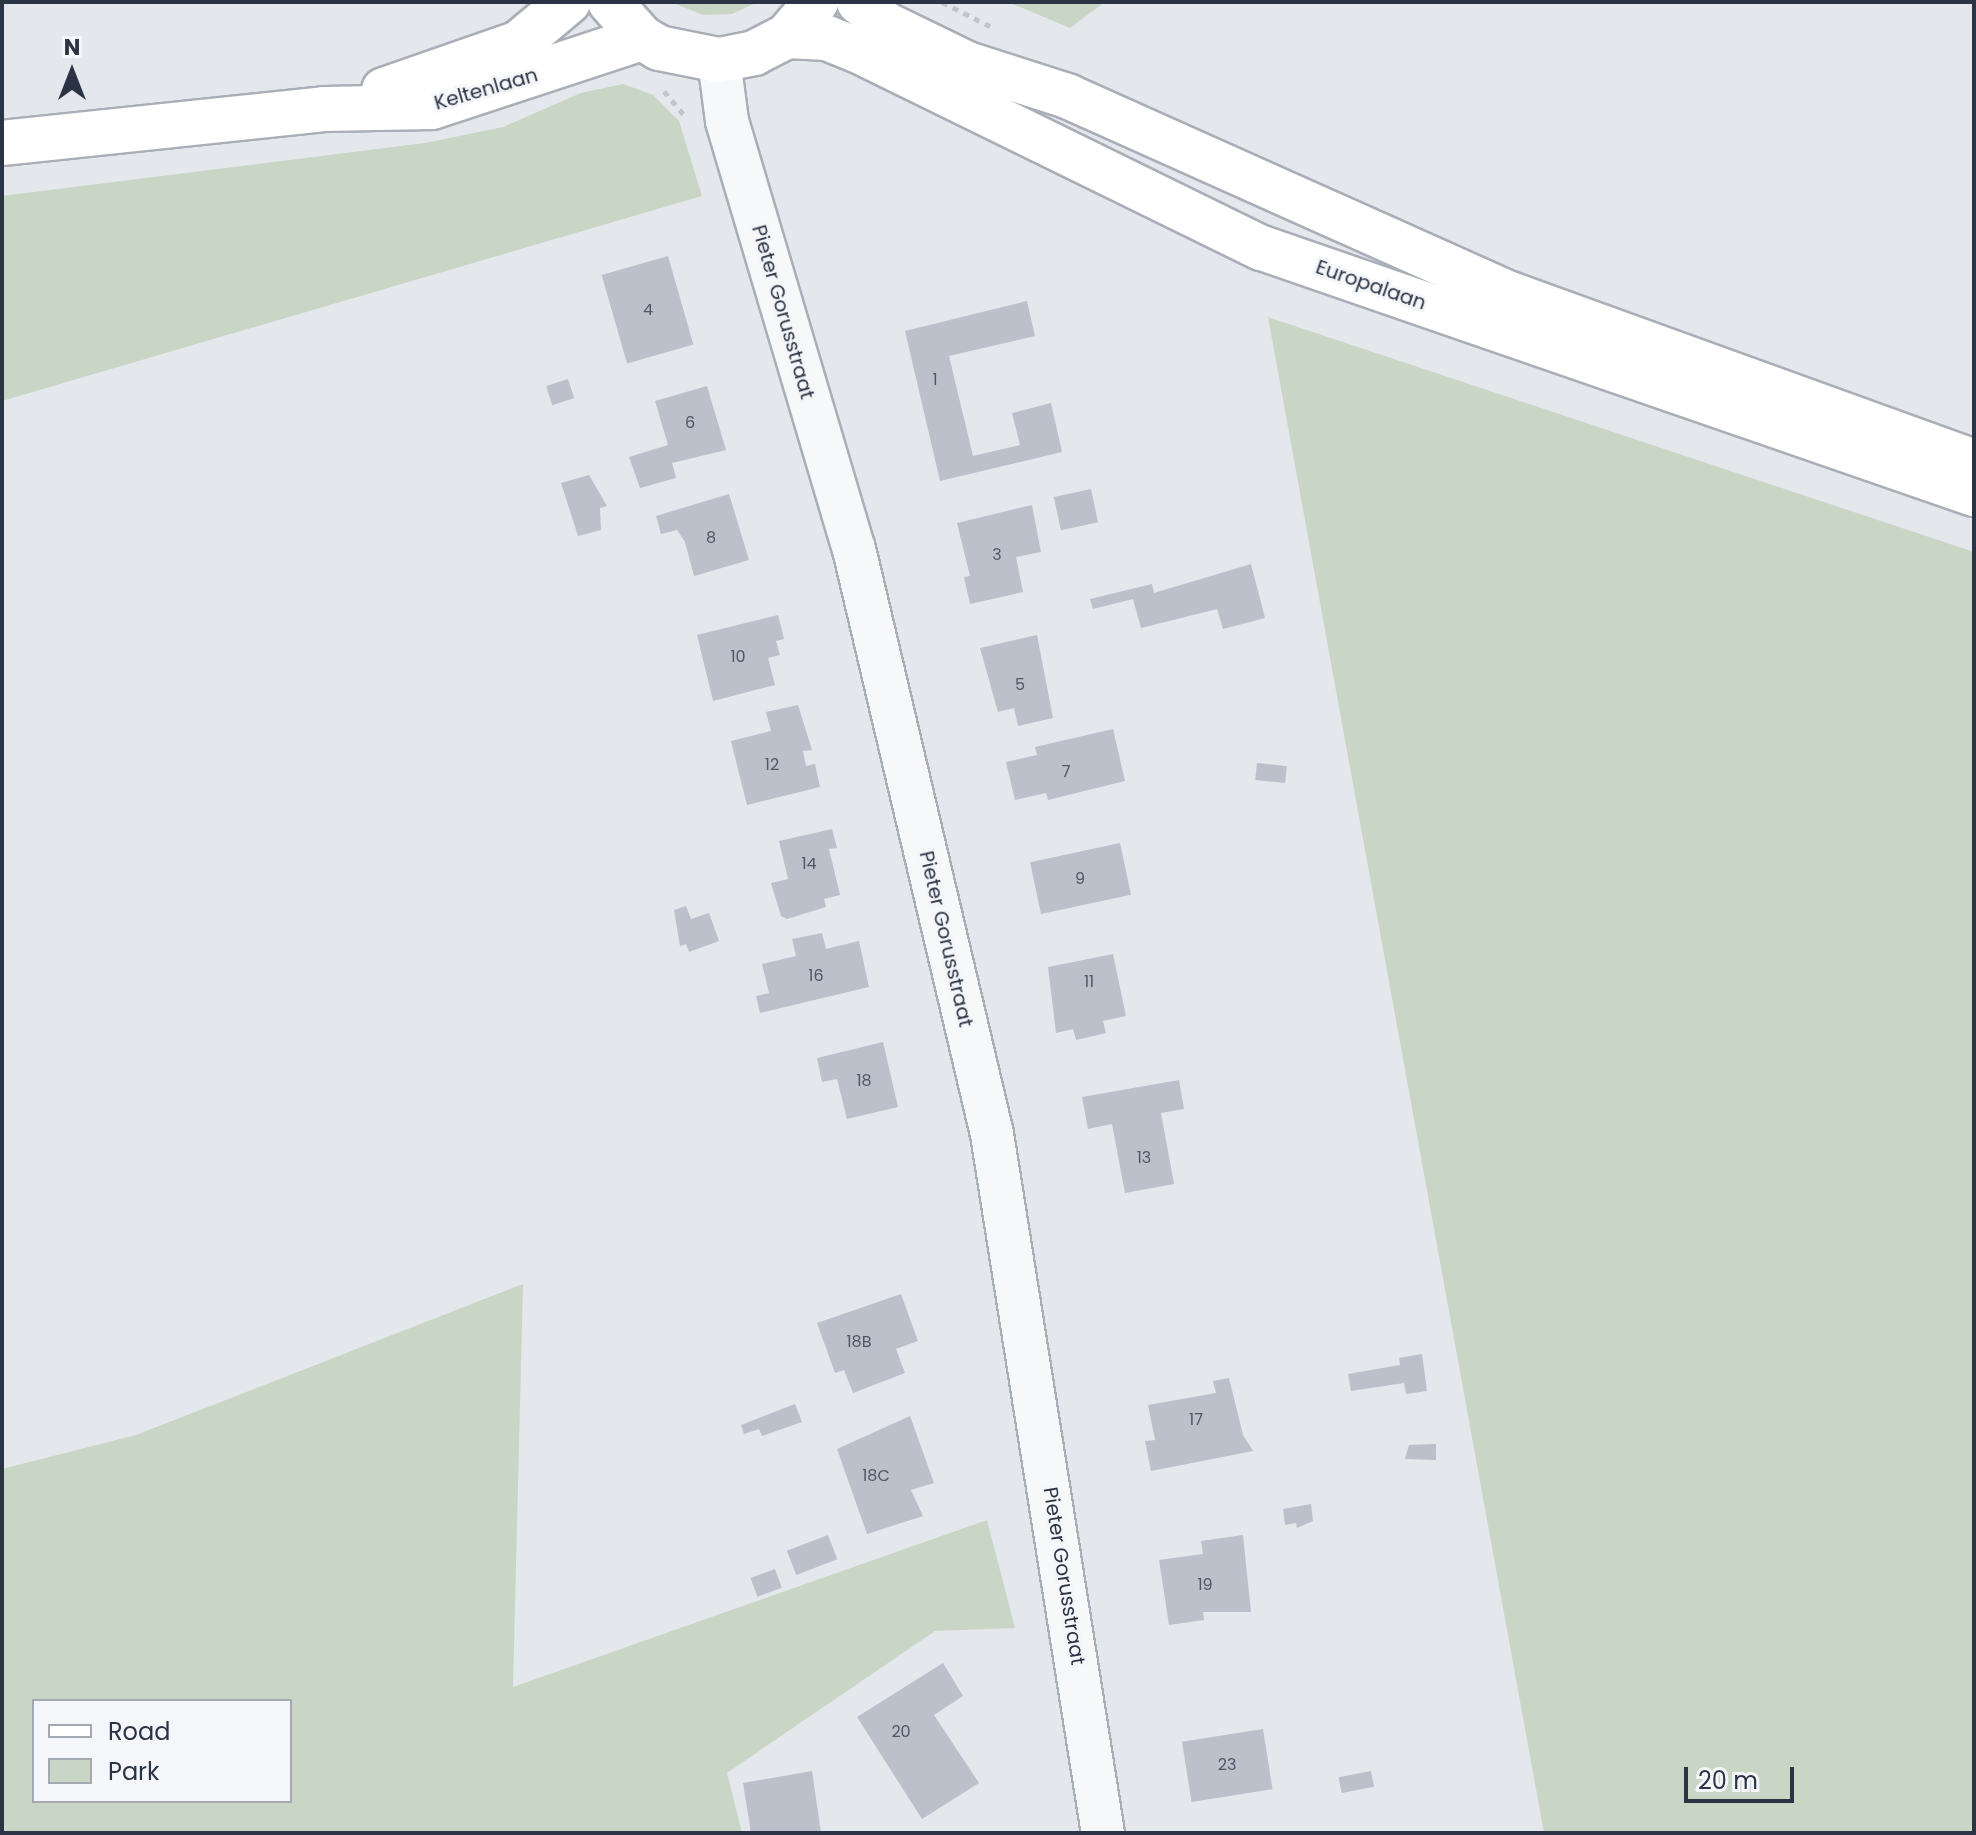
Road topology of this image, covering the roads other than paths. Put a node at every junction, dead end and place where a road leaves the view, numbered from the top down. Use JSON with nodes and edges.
{"nodes":[{"id":1,"x":568,"y":2,"type":"edge"},
{"id":2,"x":610,"y":2,"type":"edge"},
{"id":3,"x":816,"y":2,"type":"edge"},
{"id":4,"x":859,"y":2,"type":"edge"},
{"id":5,"x":787,"y":36,"type":"junction"},
{"id":6,"x":642,"y":38,"type":"junction"},
{"id":7,"x":719,"y":60,"type":"junction"},
{"id":8,"x":324,"y":109,"type":"junction"},
{"id":9,"x":2,"y":143,"type":"edge"},
{"id":10,"x":1974,"y":462,"type":"edge"},
{"id":11,"x":1974,"y":494,"type":"edge"},
{"id":12,"x":1103,"y":1833,"type":"edge"}],
"edges":[{"from":1,"to":8,"type":"main road","name":"Keltenlaan"},
{"from":2,"to":6,"type":"main road","name":"Europalaan"},
{"from":3,"to":5,"type":"main road","name":"Europalaan"},
{"from":4,"to":10,"type":"main road"},
{"from":5,"to":7,"type":"main road","name":"Europalaan"},
{"from":5,"to":11,"type":"main road","name":"Europalaan"},
{"from":6,"to":7,"type":"main road","name":"Europalaan"},
{"from":6,"to":8,"type":"main road","name":"Keltenlaan"},
{"from":7,"to":12,"type":"street","name":"Pieter Gorusstraat"},
{"from":8,"to":9,"type":"main road","name":"Keltenlaan"}]}
